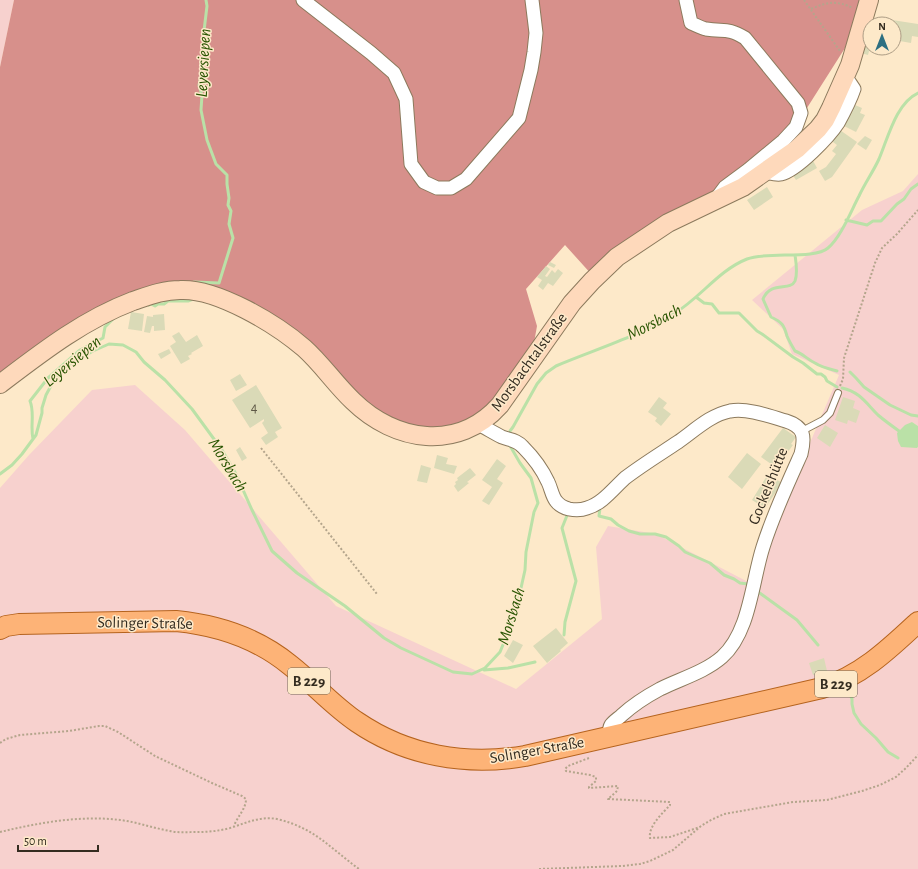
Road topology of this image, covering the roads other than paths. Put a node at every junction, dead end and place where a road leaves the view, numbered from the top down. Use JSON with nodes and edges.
{"nodes":[{"id":1,"x":303,"y":0,"type":"edge"},
{"id":2,"x":532,"y":0,"type":"edge"},
{"id":3,"x":686,"y":0,"type":"edge"},
{"id":4,"x":869,"y":0,"type":"edge"},
{"id":5,"x":715,"y":200,"type":"junction"},
{"id":6,"x":0,"y":384,"type":"edge"},
{"id":7,"x":838,"y":393,"type":"road end"},
{"id":8,"x":478,"y":424,"type":"junction"},
{"id":9,"x":802,"y":432,"type":"junction"},
{"id":10,"x":918,"y":622,"type":"edge"},
{"id":11,"x":0,"y":629,"type":"edge"},
{"id":12,"x":609,"y":737,"type":"junction"}],
"edges":[{"from":1,"to":2,"type":"street"},
{"from":3,"to":5,"type":"street"},
{"from":4,"to":5,"type":"main road","name":"Morsbachtalstraße"},
{"from":5,"to":8,"type":"main road","name":"Morsbachtalstraße"},
{"from":6,"to":8,"type":"main road","name":"Morsbachtalstraße"},
{"from":7,"to":9,"type":"lane"},
{"from":8,"to":9,"type":"street","name":"Gockelshütte"},
{"from":9,"to":12,"type":"street","name":"Gockelshütte"},
{"from":10,"to":12,"type":"main road","name":"Solinger Straße","number":"B 229"},
{"from":11,"to":12,"type":"main road","name":"Solinger Straße","number":"B 229"}]}
